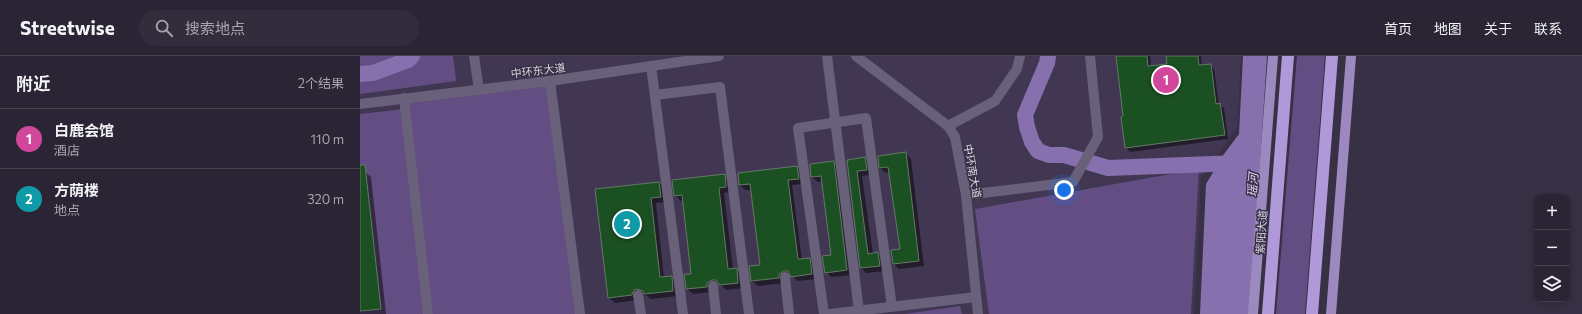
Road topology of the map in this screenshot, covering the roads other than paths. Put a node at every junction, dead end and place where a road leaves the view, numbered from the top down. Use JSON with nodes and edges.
{"nodes":[{"id":1,"x":474,"y":56,"type":"edge"},
{"id":2,"x":719,"y":56,"type":"edge"},
{"id":3,"x":827,"y":56,"type":"edge"},
{"id":4,"x":856,"y":56,"type":"edge"},
{"id":5,"x":1020,"y":56,"type":"edge"},
{"id":6,"x":1090,"y":56,"type":"edge"},
{"id":7,"x":1272,"y":56,"type":"edge"},
{"id":8,"x":1288,"y":56,"type":"edge"},
{"id":9,"x":1332,"y":56,"type":"edge"},
{"id":10,"x":1351,"y":56,"type":"edge"},
{"id":11,"x":651,"y":66,"type":"junction"},
{"id":12,"x":550,"y":81,"type":"junction"},
{"id":13,"x":479,"y":90,"type":"junction"},
{"id":14,"x":655,"y":95,"type":"junction"},
{"id":15,"x":404,"y":98,"type":"junction"},
{"id":16,"x":360,"y":104,"type":"edge"},
{"id":17,"x":836,"y":122,"type":"junction"},
{"id":18,"x":948,"y":126,"type":"junction"},
{"id":19,"x":966,"y":195,"type":"junction"},
{"id":20,"x":785,"y":277,"type":"dead end"},
{"id":21,"x":713,"y":286,"type":"dead end"},
{"id":22,"x":638,"y":295,"type":"dead end"},
{"id":23,"x":976,"y":297,"type":"junction"},
{"id":24,"x":892,"y":307,"type":"junction"},
{"id":25,"x":859,"y":311,"type":"junction"},
{"id":26,"x":428,"y":314,"type":"edge"},
{"id":27,"x":580,"y":314,"type":"edge"},
{"id":28,"x":641,"y":314,"type":"edge"},
{"id":29,"x":683,"y":314,"type":"edge"},
{"id":30,"x":716,"y":314,"type":"edge"},
{"id":31,"x":749,"y":314,"type":"edge"},
{"id":32,"x":789,"y":314,"type":"edge"},
{"id":33,"x":824,"y":314,"type":"edge"},
{"id":34,"x":830,"y":314,"type":"edge"},
{"id":35,"x":978,"y":314,"type":"edge"},
{"id":36,"x":1253,"y":314,"type":"edge"},
{"id":37,"x":1268,"y":314,"type":"edge"},
{"id":38,"x":1312,"y":314,"type":"edge"},
{"id":39,"x":1331,"y":314,"type":"edge"}],
"edges":[{"from":1,"to":13,"type":"street"},
{"from":2,"to":11,"type":"street","name":"中环东大道"},
{"from":3,"to":17,"type":"street"},
{"from":4,"to":18,"type":"street","name":"中环南大道"},
{"from":5,"to":18,"type":"street"},
{"from":6,"to":19,"type":"street"},
{"from":7,"to":36,"type":"main road"},
{"from":8,"to":37,"type":"highway","name":"紫阳大道"},
{"from":9,"to":38,"type":"highway"},
{"from":10,"to":39,"type":"main road"},
{"from":11,"to":12,"type":"street","name":"中环东大道"},
{"from":11,"to":14,"type":"street"},
{"from":12,"to":13,"type":"street","name":"中环东大道"},
{"from":12,"to":27,"type":"street"},
{"from":13,"to":15,"type":"street","name":"中环东大道"},
{"from":14,"to":29,"type":"street"},
{"from":14,"to":31,"type":"street"},
{"from":15,"to":16,"type":"street","name":"中环东大道"},
{"from":15,"to":26,"type":"street"},
{"from":17,"to":24,"type":"street"},
{"from":17,"to":25,"type":"street"},
{"from":17,"to":33,"type":"street"},
{"from":18,"to":19,"type":"street","name":"中环南大道"},
{"from":19,"to":23,"type":"street","name":"中环南大道"},
{"from":20,"to":32,"type":"street"},
{"from":21,"to":30,"type":"street"},
{"from":22,"to":28,"type":"street"},
{"from":23,"to":24,"type":"street"},
{"from":23,"to":35,"type":"street","name":"中环南大道"},
{"from":24,"to":25,"type":"street"},
{"from":25,"to":34,"type":"street"}]}
